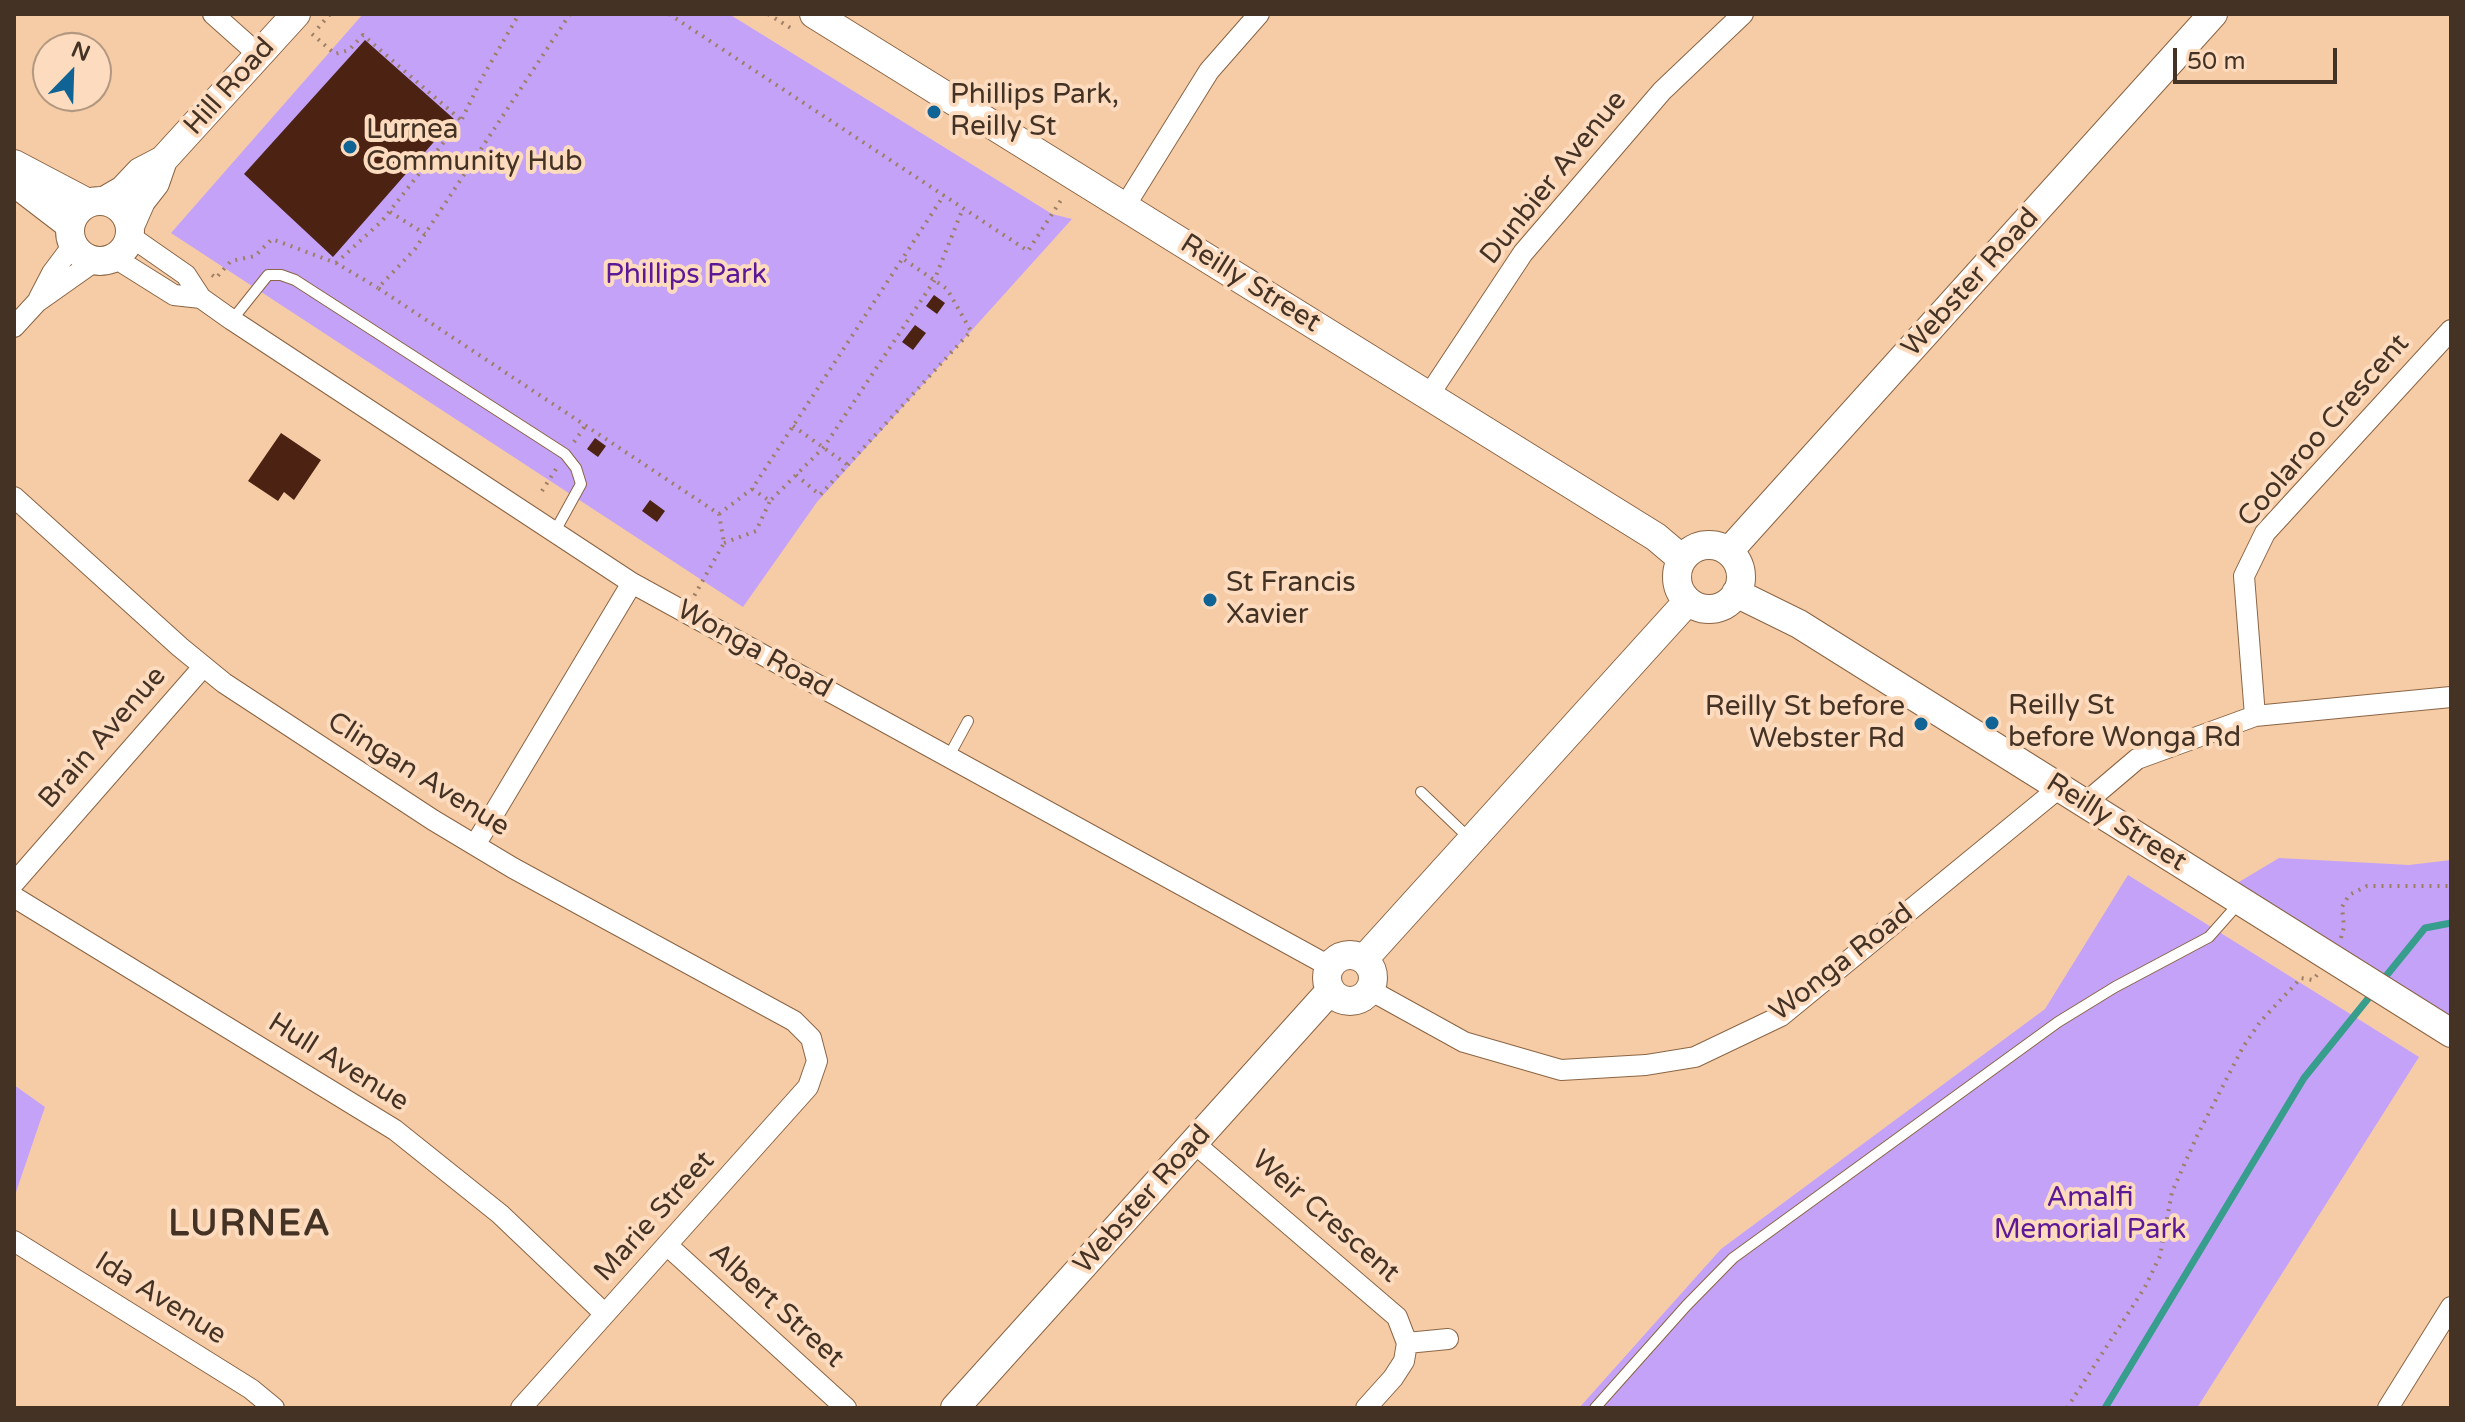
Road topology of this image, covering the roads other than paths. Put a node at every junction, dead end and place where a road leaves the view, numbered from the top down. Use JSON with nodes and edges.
{"nodes":[{"id":1,"x":213,"y":14,"type":"edge"},
{"id":2,"x":1259,"y":14,"type":"edge"},
{"id":3,"x":1743,"y":14,"type":"edge"},
{"id":4,"x":2213,"y":14,"type":"edge"},
{"id":5,"x":817,"y":15,"type":"edge"},
{"id":6,"x":304,"y":24,"type":"edge"},
{"id":7,"x":259,"y":55,"type":"junction"},
{"id":8,"x":163,"y":160,"type":"junction"},
{"id":9,"x":14,"y":164,"type":"edge"},
{"id":10,"x":14,"y":182,"type":"edge"},
{"id":11,"x":96,"y":202,"type":"junction"},
{"id":12,"x":1125,"y":206,"type":"junction"},
{"id":13,"x":102,"y":242,"type":"junction"},
{"id":14,"x":232,"y":320,"type":"junction"},
{"id":15,"x":14,"y":327,"type":"edge"},
{"id":16,"x":2451,"y":330,"type":"edge"},
{"id":17,"x":1429,"y":395,"type":"junction"},
{"id":18,"x":14,"y":497,"type":"edge"},
{"id":19,"x":554,"y":533,"type":"junction"},
{"id":20,"x":1729,"y":551,"type":"junction"},
{"id":21,"x":1682,"y":559,"type":"junction"},
{"id":22,"x":632,"y":583,"type":"junction"},
{"id":23,"x":1736,"y":593,"type":"junction"},
{"id":24,"x":1688,"y":601,"type":"junction"},
{"id":25,"x":203,"y":667,"type":"junction"},
{"id":26,"x":2451,"y":697,"type":"edge"},
{"id":27,"x":2255,"y":716,"type":"junction"},
{"id":28,"x":968,"y":721,"type":"dead end"},
{"id":29,"x":949,"y":756,"type":"junction"},
{"id":30,"x":2059,"y":788,"type":"junction"},
{"id":31,"x":1421,"y":792,"type":"dead end"},
{"id":32,"x":2084,"y":804,"type":"junction"},
{"id":33,"x":1472,"y":840,"type":"junction"},
{"id":34,"x":475,"y":845,"type":"junction"},
{"id":35,"x":14,"y":883,"type":"edge"},
{"id":36,"x":14,"y":897,"type":"edge"},
{"id":37,"x":2241,"y":901,"type":"junction"},
{"id":38,"x":1364,"y":959,"type":"junction"},
{"id":39,"x":1330,"y":979,"type":"junction"},
{"id":40,"x":1370,"y":990,"type":"junction"},
{"id":41,"x":2451,"y":1033,"type":"edge"},
{"id":42,"x":817,"y":1056,"type":"joint"},
{"id":43,"x":1194,"y":1143,"type":"junction"},
{"id":44,"x":14,"y":1241,"type":"edge"},
{"id":45,"x":668,"y":1246,"type":"junction"},
{"id":46,"x":2451,"y":1307,"type":"edge"},
{"id":47,"x":605,"y":1314,"type":"junction"},
{"id":48,"x":1448,"y":1339,"type":"dead end"},
{"id":49,"x":1407,"y":1343,"type":"junction"},
{"id":50,"x":274,"y":1408,"type":"edge"},
{"id":51,"x":521,"y":1408,"type":"edge"},
{"id":52,"x":846,"y":1408,"type":"edge"},
{"id":53,"x":955,"y":1408,"type":"edge"},
{"id":54,"x":1366,"y":1408,"type":"edge"},
{"id":55,"x":1595,"y":1408,"type":"edge"},
{"id":56,"x":2388,"y":1408,"type":"edge"}],
"edges":[{"from":1,"to":7,"type":"street"},
{"from":2,"to":12,"type":"street"},
{"from":3,"to":17,"type":"street","name":"Dunbier Avenue"},
{"from":4,"to":20,"type":"street","name":"Webster Road"},
{"from":5,"to":12,"type":"street","name":"Reilly Street"},
{"from":6,"to":7,"type":"street","name":"Hill Road"},
{"from":7,"to":8,"type":"street","name":"Hill Road"},
{"from":8,"to":11,"type":"street","name":"Hill Road"},
{"from":8,"to":13,"type":"street","name":"Hill Road"},
{"from":9,"to":11,"type":"street"},
{"from":10,"to":13,"type":"street","name":"Wonga Road"},
{"from":11,"to":13,"type":"street","name":"Hill Road"},
{"from":11,"to":13,"type":"street"},
{"from":12,"to":17,"type":"street","name":"Reilly Street"},
{"from":13,"to":14,"type":"street","name":"Wonga Road"},
{"from":13,"to":15,"type":"street","name":"Hill Road"},
{"from":14,"to":19,"type":"street","name":"Wonga Road"},
{"from":14,"to":19,"type":"lane"},
{"from":16,"to":27,"type":"street","name":"Coolaroo Crescent"},
{"from":17,"to":21,"type":"street","name":"Reilly Street"},
{"from":18,"to":25,"type":"street","name":"Clingan Avenue"},
{"from":19,"to":22,"type":"street","name":"Wonga Road"},
{"from":20,"to":21,"type":"street"},
{"from":20,"to":23,"type":"street"},
{"from":21,"to":24,"type":"street"},
{"from":22,"to":29,"type":"street","name":"Wonga Road"},
{"from":22,"to":34,"type":"street"},
{"from":23,"to":24,"type":"street"},
{"from":23,"to":30,"type":"street","name":"Reilly Street"},
{"from":24,"to":33,"type":"street"},
{"from":25,"to":34,"type":"street","name":"Clingan Avenue"},
{"from":25,"to":35,"type":"street","name":"Brain Avenue"},
{"from":26,"to":27,"type":"street"},
{"from":27,"to":32,"type":"street"},
{"from":28,"to":29,"type":"lane"},
{"from":29,"to":39,"type":"street","name":"Wonga Road"},
{"from":30,"to":32,"type":"street","name":"Reilly Street"},
{"from":30,"to":40,"type":"street","name":"Wonga Road"},
{"from":31,"to":33,"type":"lane"},
{"from":32,"to":37,"type":"street","name":"Reilly Street"},
{"from":33,"to":38,"type":"street"},
{"from":34,"to":42,"type":"street","name":"Clingan Avenue"},
{"from":36,"to":47,"type":"street","name":"Hull Avenue"},
{"from":37,"to":41,"type":"street","name":"Reilly Street"},
{"from":37,"to":55,"type":"lane"},
{"from":38,"to":39,"type":"street"},
{"from":38,"to":40,"type":"street"},
{"from":39,"to":40,"type":"street"},
{"from":39,"to":43,"type":"street","name":"Webster Road"},
{"from":42,"to":45,"type":"street","name":"Marie Street"},
{"from":43,"to":49,"type":"street","name":"Weir Crescent"},
{"from":43,"to":53,"type":"street","name":"Webster Road"},
{"from":44,"to":50,"type":"street","name":"Ida Avenue"},
{"from":45,"to":47,"type":"street","name":"Marie Street"},
{"from":45,"to":52,"type":"street","name":"Albert Street"},
{"from":46,"to":56,"type":"street"},
{"from":47,"to":51,"type":"street","name":"Marie Street"},
{"from":48,"to":49,"type":"street"},
{"from":49,"to":54,"type":"street"}]}
